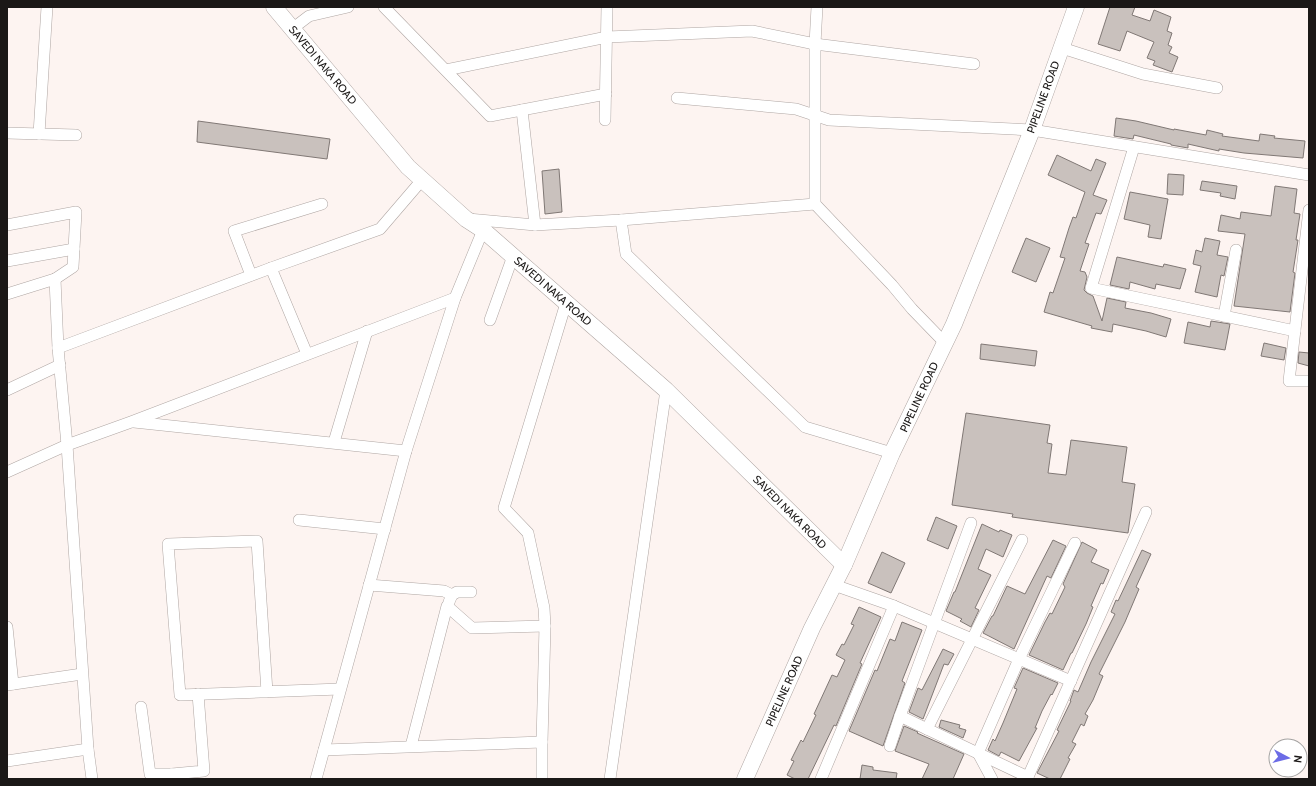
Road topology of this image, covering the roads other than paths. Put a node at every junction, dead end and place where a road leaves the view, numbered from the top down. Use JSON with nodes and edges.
{"nodes":[{"id":1,"x":47,"y":7,"type":"edge"},
{"id":2,"x":274,"y":7,"type":"edge"},
{"id":3,"x":348,"y":7,"type":"edge"},
{"id":4,"x":384,"y":7,"type":"edge"},
{"id":5,"x":607,"y":7,"type":"edge"},
{"id":6,"x":817,"y":7,"type":"edge"},
{"id":7,"x":1076,"y":7,"type":"edge"},
{"id":8,"x":292,"y":29,"type":"junction"},
{"id":9,"x":607,"y":37,"type":"junction"},
{"id":10,"x":815,"y":44,"type":"junction"},
{"id":11,"x":1062,"y":48,"type":"junction"},
{"id":12,"x":974,"y":64,"type":"dead end"},
{"id":13,"x":446,"y":70,"type":"junction"},
{"id":14,"x":1217,"y":88,"type":"dead end"},
{"id":15,"x":606,"y":94,"type":"junction"},
{"id":16,"x":677,"y":98,"type":"dead end"},
{"id":17,"x":522,"y":110,"type":"junction"},
{"id":18,"x":815,"y":114,"type":"junction"},
{"id":19,"x":605,"y":120,"type":"dead end"},
{"id":20,"x":1032,"y":130,"type":"junction"},
{"id":21,"x":7,"y":133,"type":"edge"},
{"id":22,"x":39,"y":134,"type":"junction"},
{"id":23,"x":76,"y":135,"type":"dead end"},
{"id":24,"x":1134,"y":147,"type":"junction"},
{"id":25,"x":1309,"y":175,"type":"edge"},
{"id":26,"x":422,"y":180,"type":"junction"},
{"id":27,"x":322,"y":204,"type":"dead end"},
{"id":28,"x":814,"y":204,"type":"junction"},
{"id":29,"x":1309,"y":210,"type":"edge"},
{"id":30,"x":466,"y":219,"type":"junction"},
{"id":31,"x":621,"y":220,"type":"junction"},
{"id":32,"x":7,"y":225,"type":"edge"},
{"id":33,"x":535,"y":225,"type":"junction"},
{"id":34,"x":482,"y":230,"type":"junction"},
{"id":35,"x":74,"y":249,"type":"junction"},
{"id":36,"x":1236,"y":250,"type":"dead end"},
{"id":37,"x":513,"y":256,"type":"junction"},
{"id":38,"x":7,"y":261,"type":"edge"},
{"id":39,"x":271,"y":268,"type":"junction"},
{"id":40,"x":251,"y":275,"type":"junction"},
{"id":41,"x":55,"y":279,"type":"junction"},
{"id":42,"x":7,"y":294,"type":"edge"},
{"id":43,"x":454,"y":298,"type":"junction"},
{"id":44,"x":566,"y":303,"type":"junction"},
{"id":45,"x":1224,"y":316,"type":"junction"},
{"id":46,"x":490,"y":320,"type":"dead end"},
{"id":47,"x":366,"y":331,"type":"junction"},
{"id":48,"x":1295,"y":331,"type":"junction"},
{"id":49,"x":945,"y":343,"type":"junction"},
{"id":50,"x":58,"y":348,"type":"junction"},
{"id":51,"x":307,"y":354,"type":"junction"},
{"id":52,"x":60,"y":365,"type":"junction"},
{"id":53,"x":1309,"y":381,"type":"edge"},
{"id":54,"x":7,"y":390,"type":"edge"},
{"id":55,"x":666,"y":390,"type":"junction"},
{"id":56,"x":131,"y":422,"type":"junction"},
{"id":57,"x":334,"y":442,"type":"junction"},
{"id":58,"x":67,"y":445,"type":"junction"},
{"id":59,"x":406,"y":450,"type":"junction"},
{"id":60,"x":892,"y":454,"type":"junction"},
{"id":61,"x":7,"y":472,"type":"edge"},
{"id":62,"x":1146,"y":512,"type":"dead end"},
{"id":63,"x":299,"y":520,"type":"dead end"},
{"id":64,"x":971,"y":523,"type":"dead end"},
{"id":65,"x":385,"y":529,"type":"junction"},
{"id":66,"x":1022,"y":540,"type":"dead end"},
{"id":67,"x":1075,"y":543,"type":"dead end"},
{"id":68,"x":844,"y":565,"type":"junction"},
{"id":69,"x":369,"y":585,"type":"junction"},
{"id":70,"x":834,"y":585,"type":"junction"},
{"id":71,"x":471,"y":592,"type":"dead end"},
{"id":72,"x":452,"y":595,"type":"junction"},
{"id":73,"x":447,"y":606,"type":"junction"},
{"id":74,"x":894,"y":606,"type":"junction"},
{"id":75,"x":935,"y":623,"type":"junction"},
{"id":76,"x":545,"y":626,"type":"junction"},
{"id":77,"x":7,"y":627,"type":"edge"},
{"id":78,"x":972,"y":639,"type":"junction"},
{"id":79,"x":1020,"y":659,"type":"junction"},
{"id":80,"x":82,"y":674,"type":"junction"},
{"id":81,"x":1071,"y":681,"type":"junction"},
{"id":82,"x":10,"y":685,"type":"edge"},
{"id":83,"x":340,"y":689,"type":"junction"},
{"id":84,"x":267,"y":692,"type":"junction"},
{"id":85,"x":198,"y":694,"type":"junction"},
{"id":86,"x":141,"y":707,"type":"dead end"},
{"id":87,"x":900,"y":716,"type":"junction"},
{"id":88,"x":927,"y":729,"type":"junction"},
{"id":89,"x":542,"y":742,"type":"junction"},
{"id":90,"x":411,"y":746,"type":"junction"},
{"id":91,"x":890,"y":746,"type":"dead end"},
{"id":92,"x":88,"y":749,"type":"junction"},
{"id":93,"x":324,"y":750,"type":"junction"},
{"id":94,"x":978,"y":753,"type":"junction"},
{"id":95,"x":7,"y":761,"type":"edge"},
{"id":96,"x":172,"y":776,"type":"edge"},
{"id":97,"x":1028,"y":778,"type":"edge"},
{"id":98,"x":92,"y":779,"type":"edge"},
{"id":99,"x":316,"y":779,"type":"edge"},
{"id":100,"x":542,"y":779,"type":"edge"},
{"id":101,"x":610,"y":779,"type":"edge"},
{"id":102,"x":745,"y":779,"type":"edge"},
{"id":103,"x":821,"y":779,"type":"edge"},
{"id":104,"x":992,"y":779,"type":"edge"}],
"edges":[{"from":1,"to":22,"type":"street"},
{"from":2,"to":8,"type":"main road","name":"SAVEDI NAKA ROAD"},
{"from":3,"to":8,"type":"street"},
{"from":4,"to":13,"type":"street"},
{"from":5,"to":9,"type":"street"},
{"from":6,"to":10,"type":"street"},
{"from":7,"to":11,"type":"main road","name":"PIPELINE ROAD"},
{"from":8,"to":26,"type":"main road","name":"SAVEDI NAKA ROAD"},
{"from":9,"to":10,"type":"street"},
{"from":9,"to":13,"type":"street"},
{"from":9,"to":15,"type":"street"},
{"from":10,"to":12,"type":"street"},
{"from":10,"to":18,"type":"street"},
{"from":11,"to":14,"type":"street"},
{"from":11,"to":20,"type":"main road","name":"PIPELINE ROAD"},
{"from":13,"to":17,"type":"street"},
{"from":15,"to":17,"type":"street"},
{"from":15,"to":19,"type":"street"},
{"from":16,"to":18,"type":"street"},
{"from":17,"to":33,"type":"street"},
{"from":18,"to":20,"type":"street"},
{"from":18,"to":28,"type":"street"},
{"from":20,"to":24,"type":"street"},
{"from":20,"to":49,"type":"main road","name":"PIPELINE ROAD"},
{"from":21,"to":22,"type":"street"},
{"from":22,"to":23,"type":"street"},
{"from":24,"to":25,"type":"street"},
{"from":24,"to":45,"type":"street"},
{"from":26,"to":30,"type":"main road","name":"SAVEDI NAKA ROAD"},
{"from":26,"to":39,"type":"street"},
{"from":27,"to":40,"type":"street"},
{"from":28,"to":31,"type":"street"},
{"from":28,"to":49,"type":"street"},
{"from":29,"to":48,"type":"street"},
{"from":30,"to":33,"type":"street"},
{"from":30,"to":34,"type":"main road","name":"SAVEDI NAKA ROAD"},
{"from":31,"to":33,"type":"street"},
{"from":31,"to":60,"type":"street"},
{"from":32,"to":35,"type":"street"},
{"from":34,"to":37,"type":"main road","name":"SAVEDI NAKA ROAD"},
{"from":34,"to":43,"type":"street"},
{"from":35,"to":38,"type":"street"},
{"from":35,"to":41,"type":"street"},
{"from":36,"to":45,"type":"street"},
{"from":37,"to":44,"type":"main road","name":"SAVEDI NAKA ROAD"},
{"from":37,"to":46,"type":"street"},
{"from":39,"to":40,"type":"street"},
{"from":39,"to":51,"type":"street"},
{"from":40,"to":50,"type":"street"},
{"from":41,"to":42,"type":"street"},
{"from":41,"to":50,"type":"street"},
{"from":43,"to":47,"type":"street"},
{"from":43,"to":59,"type":"street"},
{"from":44,"to":55,"type":"main road","name":"SAVEDI NAKA ROAD"},
{"from":44,"to":76,"type":"street"},
{"from":45,"to":48,"type":"street"},
{"from":47,"to":51,"type":"street"},
{"from":47,"to":57,"type":"street"},
{"from":48,"to":53,"type":"street"},
{"from":49,"to":60,"type":"main road","name":"PIPELINE ROAD"},
{"from":50,"to":52,"type":"street"},
{"from":51,"to":56,"type":"street"},
{"from":52,"to":54,"type":"street"},
{"from":52,"to":58,"type":"street"},
{"from":55,"to":68,"type":"main road","name":"SAVEDI NAKA ROAD"},
{"from":55,"to":101,"type":"street"},
{"from":56,"to":57,"type":"street"},
{"from":56,"to":58,"type":"street"},
{"from":57,"to":59,"type":"street"},
{"from":58,"to":61,"type":"street"},
{"from":58,"to":80,"type":"street"},
{"from":59,"to":65,"type":"street"},
{"from":60,"to":68,"type":"main road","name":"PIPELINE ROAD"},
{"from":62,"to":81,"type":"street"},
{"from":63,"to":65,"type":"street"},
{"from":64,"to":75,"type":"street"},
{"from":65,"to":69,"type":"street"},
{"from":66,"to":78,"type":"street"},
{"from":67,"to":79,"type":"street"},
{"from":68,"to":70,"type":"main road","name":"PIPELINE ROAD"},
{"from":69,"to":72,"type":"street"},
{"from":69,"to":83,"type":"street"},
{"from":70,"to":74,"type":"street"},
{"from":70,"to":102,"type":"main road","name":"PIPELINE ROAD"},
{"from":71,"to":72,"type":"street"},
{"from":72,"to":73,"type":"street"},
{"from":73,"to":76,"type":"street"},
{"from":73,"to":90,"type":"street"},
{"from":74,"to":75,"type":"street"},
{"from":74,"to":103,"type":"street"},
{"from":75,"to":78,"type":"street"},
{"from":75,"to":87,"type":"street"},
{"from":76,"to":89,"type":"street"},
{"from":77,"to":82,"type":"street"},
{"from":78,"to":79,"type":"street"},
{"from":78,"to":88,"type":"street"},
{"from":79,"to":81,"type":"street"},
{"from":79,"to":94,"type":"street"},
{"from":80,"to":82,"type":"street"},
{"from":80,"to":92,"type":"street"},
{"from":81,"to":97,"type":"street"},
{"from":83,"to":84,"type":"street"},
{"from":83,"to":93,"type":"street"},
{"from":84,"to":85,"type":"street"},
{"from":84,"to":85,"type":"street"},
{"from":85,"to":96,"type":"street"},
{"from":86,"to":96,"type":"street"},
{"from":87,"to":88,"type":"street"},
{"from":87,"to":91,"type":"street"},
{"from":88,"to":94,"type":"street"},
{"from":89,"to":90,"type":"street"},
{"from":89,"to":100,"type":"street"},
{"from":90,"to":93,"type":"street"},
{"from":92,"to":95,"type":"street"},
{"from":92,"to":98,"type":"street"},
{"from":93,"to":99,"type":"street"},
{"from":94,"to":97,"type":"street"},
{"from":94,"to":104,"type":"street"}]}
